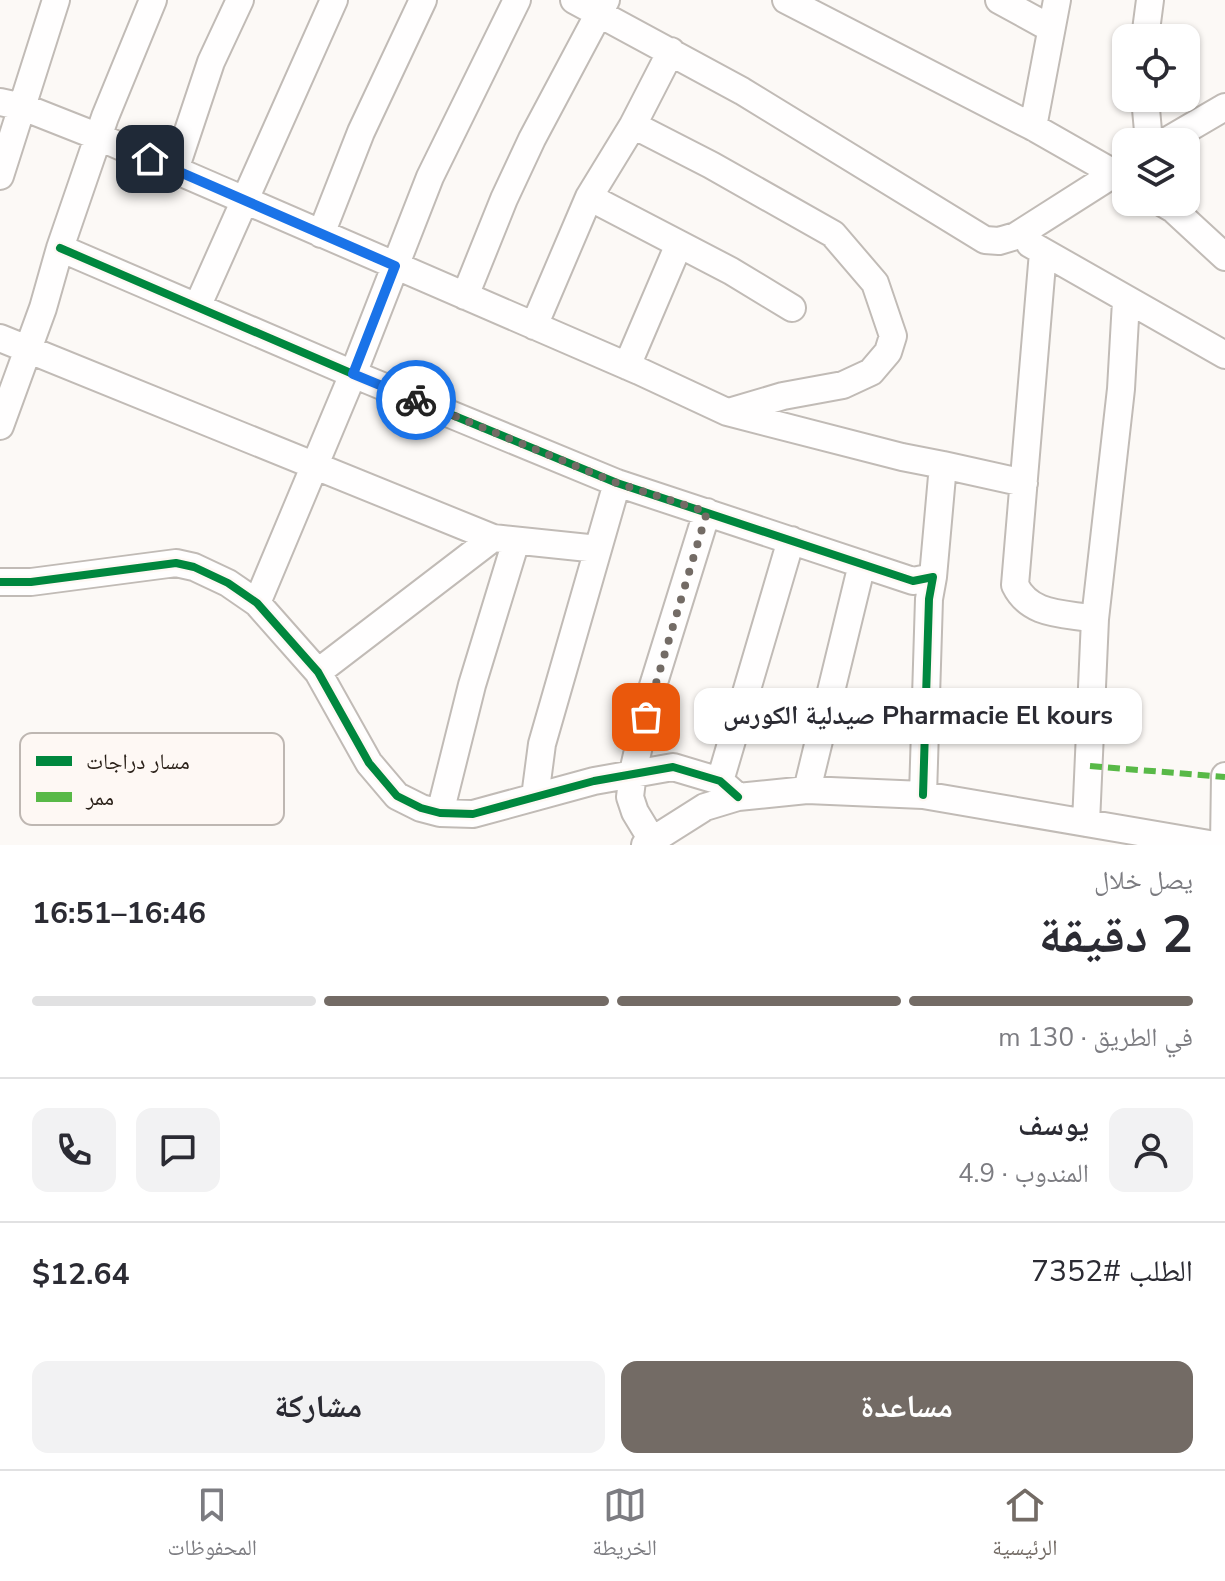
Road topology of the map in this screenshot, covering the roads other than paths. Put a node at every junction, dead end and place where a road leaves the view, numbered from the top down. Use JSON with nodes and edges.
{"nodes":[{"id":1,"x":56,"y":0,"type":"edge"},
{"id":2,"x":153,"y":0,"type":"edge"},
{"id":3,"x":240,"y":0,"type":"edge"},
{"id":4,"x":334,"y":0,"type":"edge"},
{"id":5,"x":423,"y":0,"type":"edge"},
{"id":6,"x":517,"y":0,"type":"edge"},
{"id":7,"x":574,"y":0,"type":"edge"},
{"id":8,"x":786,"y":0,"type":"edge"},
{"id":9,"x":999,"y":0,"type":"edge"},
{"id":10,"x":1057,"y":0,"type":"edge"},
{"id":11,"x":1150,"y":0,"type":"edge"},
{"id":12,"x":603,"y":7,"type":"edge"},
{"id":13,"x":1147,"y":24,"type":"edge"},
{"id":14,"x":1050,"y":28,"type":"junction"},
{"id":15,"x":671,"y":51,"type":"junction"},
{"id":16,"x":12,"y":105,"type":"edge"},
{"id":17,"x":1225,"y":107,"type":"edge"},
{"id":18,"x":633,"y":125,"type":"junction"},
{"id":19,"x":1033,"y":127,"type":"junction"},
{"id":20,"x":1189,"y":128,"type":"edge"},
{"id":21,"x":99,"y":137,"type":"junction"},
{"id":22,"x":1112,"y":168,"type":"edge"},
{"id":23,"x":175,"y":170,"type":"junction"},
{"id":24,"x":0,"y":176,"type":"edge"},
{"id":25,"x":1112,"y":179,"type":"edge"},
{"id":26,"x":589,"y":197,"type":"junction"},
{"id":27,"x":244,"y":200,"type":"junction"},
{"id":28,"x":1181,"y":216,"type":"edge"},
{"id":29,"x":321,"y":234,"type":"junction"},
{"id":30,"x":1016,"y":236,"type":"junction"},
{"id":31,"x":679,"y":244,"type":"junction"},
{"id":32,"x":60,"y":248,"type":"junction"},
{"id":33,"x":1043,"y":252,"type":"junction"},
{"id":34,"x":1225,"y":257,"type":"edge"},
{"id":35,"x":395,"y":266,"type":"junction"},
{"id":36,"x":465,"y":296,"type":"junction"},
{"id":37,"x":1126,"y":301,"type":"junction"},
{"id":38,"x":198,"y":305,"type":"junction"},
{"id":39,"x":792,"y":308,"type":"dead end"},
{"id":40,"x":534,"y":326,"type":"junction"},
{"id":41,"x":0,"y":338,"type":"edge"},
{"id":42,"x":28,"y":352,"type":"junction"},
{"id":43,"x":1225,"y":355,"type":"edge"},
{"id":44,"x":627,"y":366,"type":"junction"},
{"id":45,"x":353,"y":374,"type":"junction"},
{"id":46,"x":727,"y":412,"type":"junction"},
{"id":47,"x":0,"y":426,"type":"edge"},
{"id":48,"x":943,"y":465,"type":"junction"},
{"id":49,"x":313,"y":467,"type":"junction"},
{"id":50,"x":617,"y":483,"type":"junction"},
{"id":51,"x":1024,"y":483,"type":"junction"},
{"id":52,"x":707,"y":512,"type":"junction"},
{"id":53,"x":504,"y":540,"type":"junction"},
{"id":54,"x":791,"y":540,"type":"junction"},
{"id":55,"x":598,"y":549,"type":"junction"},
{"id":56,"x":862,"y":564,"type":"junction"},
{"id":57,"x":933,"y":577,"type":"junction"},
{"id":58,"x":0,"y":582,"type":"edge"},
{"id":59,"x":257,"y":603,"type":"junction"},
{"id":60,"x":1095,"y":619,"type":"junction"},
{"id":61,"x":318,"y":672,"type":"junction"},
{"id":62,"x":633,"y":772,"type":"junction"},
{"id":63,"x":1225,"y":776,"type":"edge"},
{"id":64,"x":729,"y":789,"type":"junction"},
{"id":65,"x":807,"y":790,"type":"junction"},
{"id":66,"x":923,"y":795,"type":"junction"},
{"id":67,"x":535,"y":797,"type":"junction"},
{"id":68,"x":440,"y":813,"type":"junction"},
{"id":69,"x":1086,"y":823,"type":"junction"},
{"id":70,"x":649,"y":842,"type":"edge"},
{"id":71,"x":1215,"y":845,"type":"edge"},
{"id":72,"x":1224,"y":845,"type":"edge"}],
"edges":[{"from":1,"to":16,"type":"street"},
{"from":2,"to":21,"type":"street"},
{"from":3,"to":23,"type":"street"},
{"from":4,"to":27,"type":"street"},
{"from":5,"to":29,"type":"street"},
{"from":6,"to":35,"type":"street"},
{"from":7,"to":12,"type":"street"},
{"from":8,"to":19,"type":"street"},
{"from":9,"to":14,"type":"street"},
{"from":10,"to":14,"type":"street"},
{"from":11,"to":13,"type":"street"},
{"from":12,"to":15,"type":"street"},
{"from":12,"to":36,"type":"street"},
{"from":14,"to":19,"type":"street"},
{"from":15,"to":18,"type":"street"},
{"from":15,"to":30,"type":"street"},
{"from":16,"to":21,"type":"street"},
{"from":16,"to":24,"type":"street"},
{"from":17,"to":20,"type":"street"},
{"from":18,"to":26,"type":"street"},
{"from":18,"to":46,"type":"street"},
{"from":19,"to":22,"type":"street"},
{"from":21,"to":23,"type":"street"},
{"from":21,"to":32,"type":"street"},
{"from":23,"to":27,"type":"street"},
{"from":25,"to":30,"type":"street"},
{"from":26,"to":31,"type":"street"},
{"from":26,"to":40,"type":"street"},
{"from":27,"to":29,"type":"street"},
{"from":27,"to":38,"type":"street"},
{"from":28,"to":34,"type":"street"},
{"from":29,"to":35,"type":"street"},
{"from":30,"to":33,"type":"street"},
{"from":31,"to":39,"type":"street"},
{"from":31,"to":44,"type":"street"},
{"from":32,"to":38,"type":"street"},
{"from":32,"to":42,"type":"street"},
{"from":33,"to":37,"type":"street"},
{"from":33,"to":51,"type":"street"},
{"from":35,"to":36,"type":"street"},
{"from":35,"to":45,"type":"street"},
{"from":36,"to":40,"type":"street"},
{"from":37,"to":43,"type":"street"},
{"from":37,"to":60,"type":"street"},
{"from":38,"to":45,"type":"street"},
{"from":40,"to":44,"type":"street"},
{"from":41,"to":42,"type":"street"},
{"from":42,"to":47,"type":"street"},
{"from":42,"to":49,"type":"street"},
{"from":44,"to":46,"type":"street"},
{"from":45,"to":49,"type":"street"},
{"from":45,"to":50,"type":"street"},
{"from":46,"to":48,"type":"street"},
{"from":48,"to":51,"type":"street"},
{"from":48,"to":57,"type":"street"},
{"from":49,"to":53,"type":"street"},
{"from":49,"to":59,"type":"street"},
{"from":50,"to":52,"type":"street"},
{"from":50,"to":55,"type":"street"},
{"from":51,"to":60,"type":"street"},
{"from":52,"to":54,"type":"street"},
{"from":52,"to":62,"type":"street"},
{"from":53,"to":55,"type":"street"},
{"from":53,"to":61,"type":"street"},
{"from":53,"to":68,"type":"street"},
{"from":54,"to":56,"type":"street"},
{"from":54,"to":64,"type":"street"},
{"from":55,"to":67,"type":"street"},
{"from":56,"to":57,"type":"street"},
{"from":56,"to":65,"type":"street"},
{"from":57,"to":66,"type":"street"},
{"from":58,"to":59,"type":"street"},
{"from":59,"to":61,"type":"street"},
{"from":60,"to":69,"type":"street"},
{"from":61,"to":68,"type":"street"},
{"from":62,"to":64,"type":"street"},
{"from":62,"to":67,"type":"street"},
{"from":62,"to":70,"type":"street"},
{"from":63,"to":72,"type":"street"},
{"from":64,"to":65,"type":"street"},
{"from":64,"to":70,"type":"street"},
{"from":65,"to":66,"type":"street"},
{"from":66,"to":69,"type":"street"},
{"from":67,"to":68,"type":"street"},
{"from":69,"to":71,"type":"street"}]}
